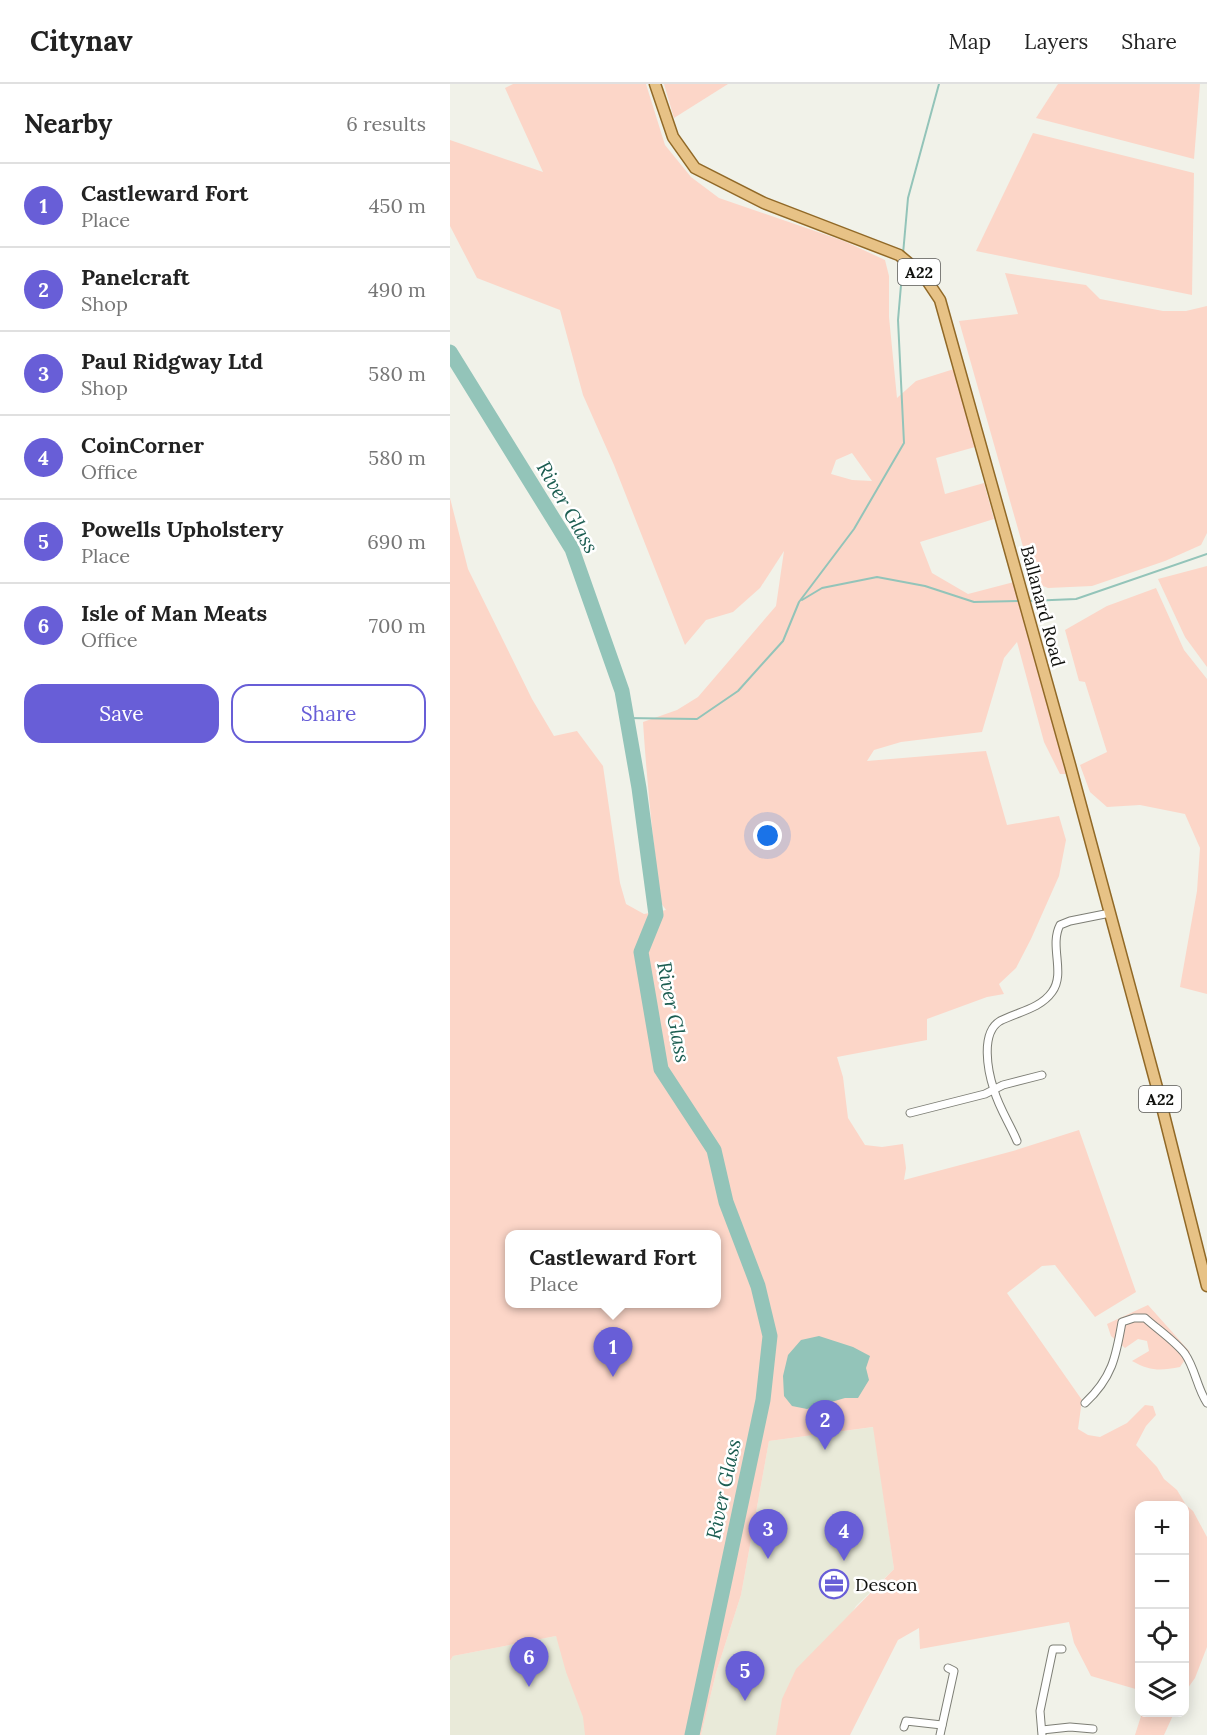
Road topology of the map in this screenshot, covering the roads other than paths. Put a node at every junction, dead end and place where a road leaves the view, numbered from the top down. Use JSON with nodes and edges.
{"nodes":[{"id":1,"x":655,"y":84,"type":"edge"},
{"id":2,"x":1110,"y":913,"type":"junction"},
{"id":3,"x":1042,"y":1075,"type":"dead end"},
{"id":4,"x":993,"y":1089,"type":"junction"},
{"id":5,"x":910,"y":1113,"type":"dead end"},
{"id":6,"x":1017,"y":1141,"type":"dead end"},
{"id":7,"x":1207,"y":1286,"type":"edge"},
{"id":8,"x":1085,"y":1403,"type":"dead end"},
{"id":9,"x":1207,"y":1403,"type":"edge"},
{"id":10,"x":1062,"y":1649,"type":"dead end"},
{"id":11,"x":948,"y":1668,"type":"dead end"},
{"id":12,"x":906,"y":1721,"type":"dead end"},
{"id":13,"x":942,"y":1725,"type":"junction"},
{"id":14,"x":1093,"y":1729,"type":"dead end"},
{"id":15,"x":1042,"y":1733,"type":"edge"},
{"id":16,"x":940,"y":1735,"type":"edge"}],
"edges":[{"from":1,"to":2,"type":"main road","name":"Ballanard Road","number":"A22"},
{"from":2,"to":4,"type":"street"},
{"from":2,"to":7,"type":"main road","name":"Ballanard Road","number":"A22"},
{"from":3,"to":4,"type":"street"},
{"from":4,"to":5,"type":"street"},
{"from":4,"to":6,"type":"street"},
{"from":8,"to":9,"type":"street"},
{"from":10,"to":15,"type":"street"},
{"from":11,"to":13,"type":"street"},
{"from":12,"to":13,"type":"street"},
{"from":13,"to":16,"type":"street"},
{"from":14,"to":15,"type":"street"}]}
